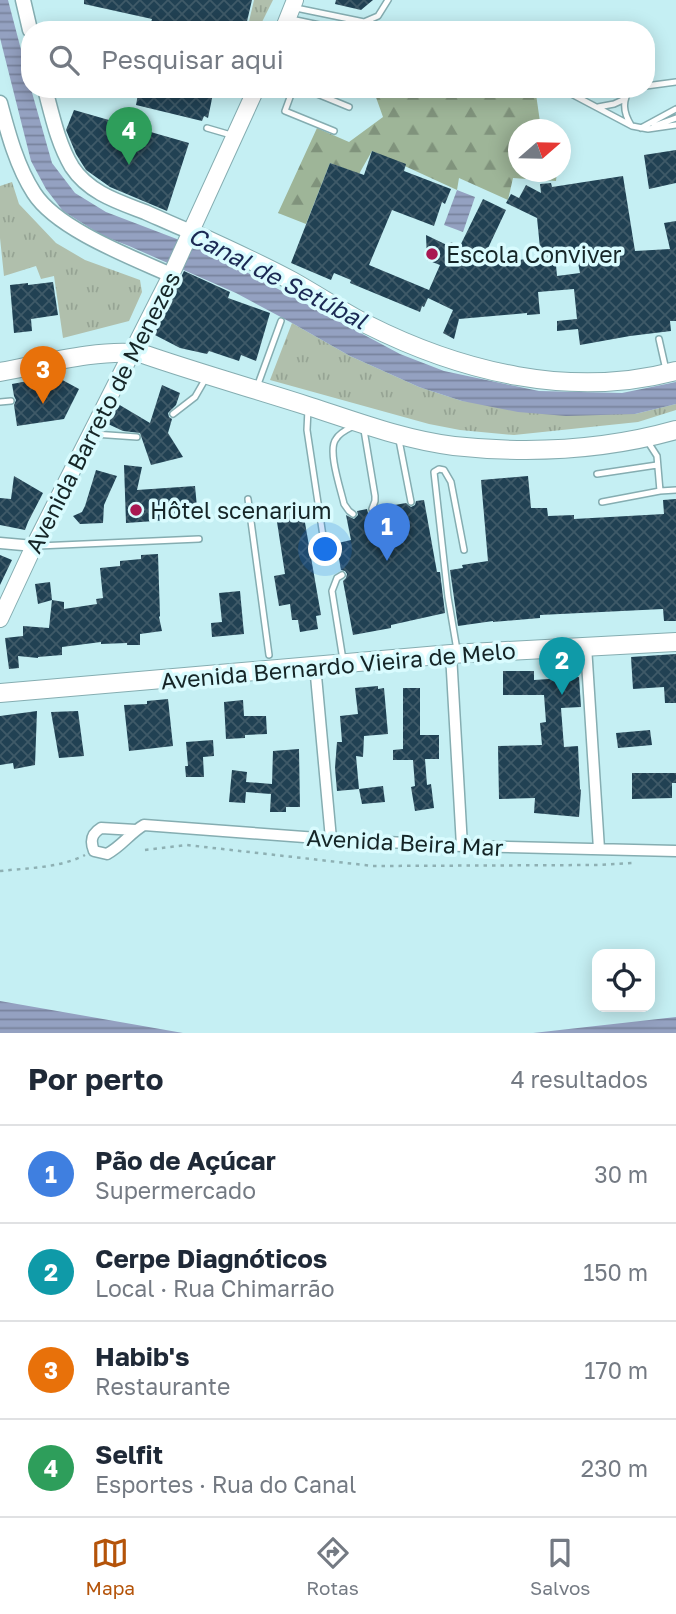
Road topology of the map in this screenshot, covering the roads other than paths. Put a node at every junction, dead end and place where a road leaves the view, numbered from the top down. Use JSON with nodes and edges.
{"nodes":[{"id":1,"x":23,"y":0,"type":"edge"},
{"id":2,"x":388,"y":0,"type":"edge"},
{"id":3,"x":290,"y":14,"type":"edge"},
{"id":4,"x":28,"y":21,"type":"edge"},
{"id":5,"x":313,"y":21,"type":"edge"},
{"id":6,"x":355,"y":21,"type":"edge"},
{"id":7,"x":366,"y":21,"type":"edge"},
{"id":8,"x":676,"y":82,"type":"edge"},
{"id":9,"x":655,"y":85,"type":"edge"},
{"id":10,"x":48,"y":98,"type":"edge"},
{"id":11,"x":252,"y":98,"type":"edge"},
{"id":12,"x":290,"y":98,"type":"edge"},
{"id":13,"x":327,"y":98,"type":"edge"},
{"id":14,"x":580,"y":98,"type":"edge"},
{"id":15,"x":625,"y":99,"type":"joint"},
{"id":16,"x":0,"y":103,"type":"edge"},
{"id":17,"x":349,"y":107,"type":"dead end"},
{"id":18,"x":597,"y":107,"type":"junction"},
{"id":19,"x":674,"y":110,"type":"edge"},
{"id":20,"x":676,"y":118,"type":"edge"},
{"id":21,"x":676,"y":125,"type":"edge"},
{"id":22,"x":632,"y":126,"type":"junction"},
{"id":23,"x":207,"y":128,"type":"dead end"},
{"id":24,"x":645,"y":129,"type":"junction"},
{"id":25,"x":334,"y":131,"type":"dead end"},
{"id":26,"x":235,"y":135,"type":"junction"},
{"id":27,"x":190,"y":234,"type":"junction"},
{"id":28,"x":173,"y":271,"type":"junction"},
{"id":29,"x":281,"y":321,"type":"dead end"},
{"id":30,"x":659,"y":339,"type":"dead end"},
{"id":31,"x":132,"y":353,"type":"junction"},
{"id":32,"x":0,"y":372,"type":"edge"},
{"id":33,"x":671,"y":373,"type":"edge"},
{"id":34,"x":207,"y":376,"type":"junction"},
{"id":35,"x":256,"y":390,"type":"junction"},
{"id":36,"x":11,"y":401,"type":"dead end"},
{"id":37,"x":0,"y":402,"type":"edge"},
{"id":38,"x":308,"y":406,"type":"junction"},
{"id":39,"x":173,"y":415,"type":"dead end"},
{"id":40,"x":362,"y":423,"type":"junction"},
{"id":41,"x":676,"y":430,"type":"edge"},
{"id":42,"x":91,"y":434,"type":"junction"},
{"id":43,"x":398,"y":434,"type":"junction"},
{"id":44,"x":137,"y":437,"type":"dead end"},
{"id":45,"x":643,"y":438,"type":"junction"},
{"id":46,"x":657,"y":465,"type":"junction"},
{"id":47,"x":597,"y":474,"type":"dead end"},
{"id":48,"x":676,"y":490,"type":"edge"},
{"id":49,"x":660,"y":491,"type":"junction"},
{"id":50,"x":248,"y":499,"type":"dead end"},
{"id":51,"x":411,"y":502,"type":"dead end"},
{"id":52,"x":601,"y":502,"type":"dead end"},
{"id":53,"x":372,"y":509,"type":"dead end"},
{"id":54,"x":354,"y":514,"type":"dead end"},
{"id":55,"x":323,"y":536,"type":"dead end"},
{"id":56,"x":199,"y":539,"type":"dead end"},
{"id":57,"x":0,"y":543,"type":"edge"},
{"id":58,"x":34,"y":546,"type":"junction"},
{"id":59,"x":464,"y":550,"type":"dead end"},
{"id":60,"x":342,"y":575,"type":"dead end"},
{"id":61,"x":0,"y":619,"type":"edge"},
{"id":62,"x":676,"y":642,"type":"edge"},
{"id":63,"x":586,"y":646,"type":"junction"},
{"id":64,"x":454,"y":654,"type":"junction"},
{"id":65,"x":270,"y":662,"type":"junction"},
{"id":66,"x":344,"y":663,"type":"junction"},
{"id":67,"x":314,"y":665,"type":"junction"},
{"id":68,"x":0,"y":693,"type":"edge"},
{"id":69,"x":136,"y":830,"type":"junction"},
{"id":70,"x":331,"y":839,"type":"junction"},
{"id":71,"x":462,"y":846,"type":"junction"},
{"id":72,"x":599,"y":849,"type":"junction"},
{"id":73,"x":676,"y":850,"type":"edge"}],
"edges":[{"from":1,"to":4,"type":"street"},
{"from":2,"to":7,"type":"lane"},
{"from":3,"to":5,"type":"lane"},
{"from":3,"to":6,"type":"lane"},
{"from":8,"to":9,"type":"lane"},
{"from":10,"to":27,"type":"street"},
{"from":11,"to":26,"type":"main road","name":"Avenida Barreto de Menezes"},
{"from":12,"to":25,"type":"lane"},
{"from":13,"to":17,"type":"lane"},
{"from":14,"to":18,"type":"lane"},
{"from":15,"to":18,"type":"lane"},
{"from":15,"to":22,"type":"lane"},
{"from":16,"to":28,"type":"street"},
{"from":18,"to":22,"type":"lane"},
{"from":19,"to":24,"type":"lane"},
{"from":20,"to":24,"type":"lane"},
{"from":21,"to":24,"type":"lane"},
{"from":22,"to":24,"type":"lane"},
{"from":23,"to":26,"type":"lane"},
{"from":26,"to":27,"type":"main road","name":"Avenida Barreto de Menezes"},
{"from":27,"to":28,"type":"main road","name":"Avenida Barreto de Menezes"},
{"from":27,"to":33,"type":"main road"},
{"from":28,"to":31,"type":"main road","name":"Avenida Barreto de Menezes"},
{"from":29,"to":35,"type":"lane"},
{"from":30,"to":33,"type":"lane"},
{"from":31,"to":32,"type":"main road"},
{"from":31,"to":34,"type":"main road"},
{"from":31,"to":42,"type":"main road","name":"Avenida Barreto de Menezes"},
{"from":34,"to":35,"type":"main road"},
{"from":34,"to":39,"type":"lane"},
{"from":35,"to":38,"type":"main road"},
{"from":36,"to":37,"type":"lane"},
{"from":38,"to":40,"type":"main road"},
{"from":38,"to":55,"type":"lane"},
{"from":40,"to":43,"type":"main road"},
{"from":40,"to":53,"type":"lane"},
{"from":40,"to":54,"type":"lane"},
{"from":41,"to":45,"type":"main road"},
{"from":42,"to":44,"type":"lane"},
{"from":42,"to":58,"type":"main road","name":"Avenida Barreto de Menezes"},
{"from":43,"to":45,"type":"main road"},
{"from":43,"to":51,"type":"lane"},
{"from":45,"to":46,"type":"lane"},
{"from":46,"to":47,"type":"lane"},
{"from":46,"to":49,"type":"lane"},
{"from":48,"to":49,"type":"lane"},
{"from":49,"to":52,"type":"lane"},
{"from":50,"to":65,"type":"lane"},
{"from":56,"to":58,"type":"lane"},
{"from":57,"to":58,"type":"street"},
{"from":58,"to":61,"type":"main road","name":"Avenida Barreto de Menezes"},
{"from":59,"to":64,"type":"lane"},
{"from":60,"to":66,"type":"lane"},
{"from":62,"to":63,"type":"main road","name":"Avenida Bernardo Vieira de Melo"},
{"from":63,"to":64,"type":"main road","name":"Avenida Bernardo Vieira de Melo"},
{"from":63,"to":72,"type":"street"},
{"from":64,"to":66,"type":"main road","name":"Avenida Bernardo Vieira de Melo"},
{"from":64,"to":71,"type":"street"},
{"from":65,"to":67,"type":"main road","name":"Avenida Bernardo Vieira de Melo"},
{"from":65,"to":68,"type":"main road","name":"Avenida Bernardo Vieira de Melo"},
{"from":66,"to":67,"type":"main road","name":"Avenida Bernardo Vieira de Melo"},
{"from":67,"to":70,"type":"street"},
{"from":69,"to":69,"type":"street","name":"Avenida Beira Mar"},
{"from":69,"to":70,"type":"street","name":"Avenida Beira Mar"},
{"from":70,"to":71,"type":"street","name":"Avenida Beira Mar"},
{"from":71,"to":72,"type":"street","name":"Avenida Beira Mar"},
{"from":72,"to":73,"type":"street","name":"Avenida Beira Mar"}]}
